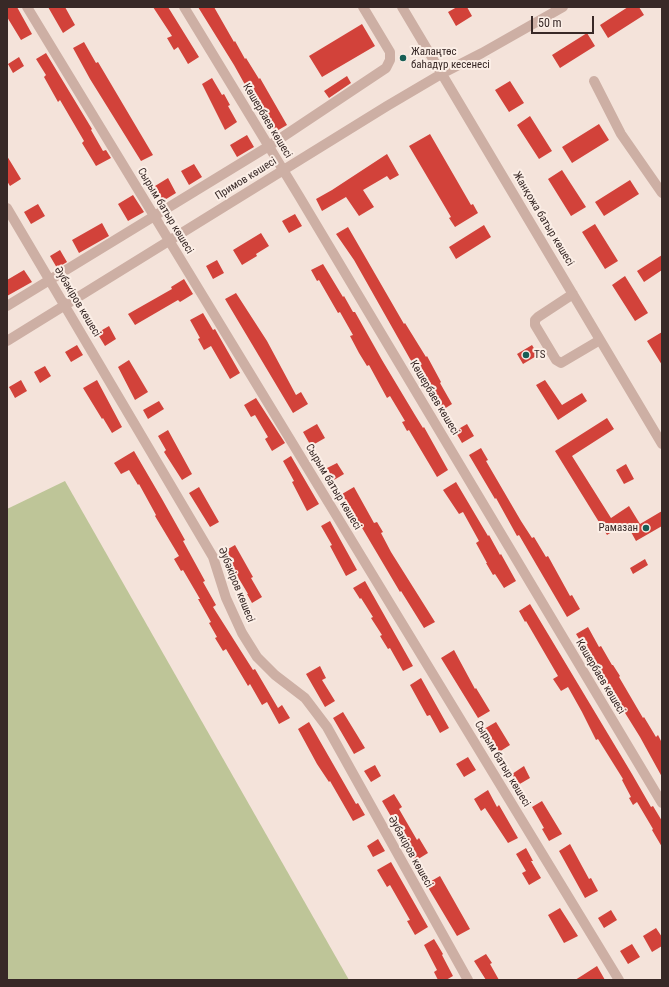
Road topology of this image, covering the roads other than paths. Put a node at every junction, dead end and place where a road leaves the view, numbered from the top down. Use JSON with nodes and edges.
{"nodes":[{"id":1,"x":27,"y":7,"type":"edge"},
{"id":2,"x":184,"y":7,"type":"edge"},
{"id":3,"x":363,"y":7,"type":"edge"},
{"id":4,"x":402,"y":7,"type":"edge"},
{"id":5,"x":563,"y":7,"type":"edge"},
{"id":6,"x":443,"y":73,"type":"junction"},
{"id":7,"x":594,"y":81,"type":"dead end"},
{"id":8,"x":268,"y":146,"type":"junction"},
{"id":9,"x":283,"y":169,"type":"junction"},
{"id":10,"x":662,"y":193,"type":"edge"},
{"id":11,"x":7,"y":208,"type":"edge"},
{"id":12,"x":153,"y":216,"type":"junction"},
{"id":13,"x":169,"y":241,"type":"junction"},
{"id":14,"x":50,"y":280,"type":"junction"},
{"id":15,"x":573,"y":294,"type":"junction"},
{"id":16,"x":65,"y":305,"type":"junction"},
{"id":17,"x":7,"y":306,"type":"edge"},
{"id":18,"x":600,"y":340,"type":"junction"},
{"id":19,"x":7,"y":341,"type":"edge"},
{"id":20,"x":662,"y":444,"type":"edge"},
{"id":21,"x":662,"y":803,"type":"edge"},
{"id":22,"x":468,"y":980,"type":"edge"},
{"id":23,"x":619,"y":980,"type":"edge"}],
"edges":[{"from":1,"to":12,"type":"street","name":"Сырым батыр көшесі"},
{"from":2,"to":8,"type":"street","name":"Көшербаев көшесі"},
{"from":3,"to":8,"type":"street"},
{"from":4,"to":6,"type":"street","name":"Жанқожа батыр көшесі"},
{"from":5,"to":6,"type":"street","name":"Примов көшесі"},
{"from":6,"to":9,"type":"street","name":"Примов көшесі"},
{"from":6,"to":15,"type":"street","name":"Жанқожа батыр көшесі"},
{"from":7,"to":10,"type":"street"},
{"from":8,"to":9,"type":"street","name":"Көшербаев көшесі"},
{"from":8,"to":12,"type":"street"},
{"from":9,"to":13,"type":"street","name":"Примов көшесі"},
{"from":9,"to":21,"type":"street","name":"Көшербаев көшесі"},
{"from":11,"to":14,"type":"street","name":"Әубәкіров көшесі"},
{"from":12,"to":13,"type":"street","name":"Сырым батыр көшесі"},
{"from":12,"to":14,"type":"street"},
{"from":13,"to":16,"type":"street","name":"Примов көшесі"},
{"from":13,"to":23,"type":"street","name":"Сырым батыр көшесі"},
{"from":14,"to":16,"type":"street","name":"Әубәкіров көшесі"},
{"from":14,"to":17,"type":"street"},
{"from":15,"to":18,"type":"street","name":"Жанқожа батыр көшесі"},
{"from":15,"to":18,"type":"street"},
{"from":16,"to":19,"type":"street","name":"Примов көшесі"},
{"from":16,"to":22,"type":"street","name":"Әубәкіров көшесі"},
{"from":18,"to":20,"type":"street","name":"Жанқожа батыр көшесі"}]}
